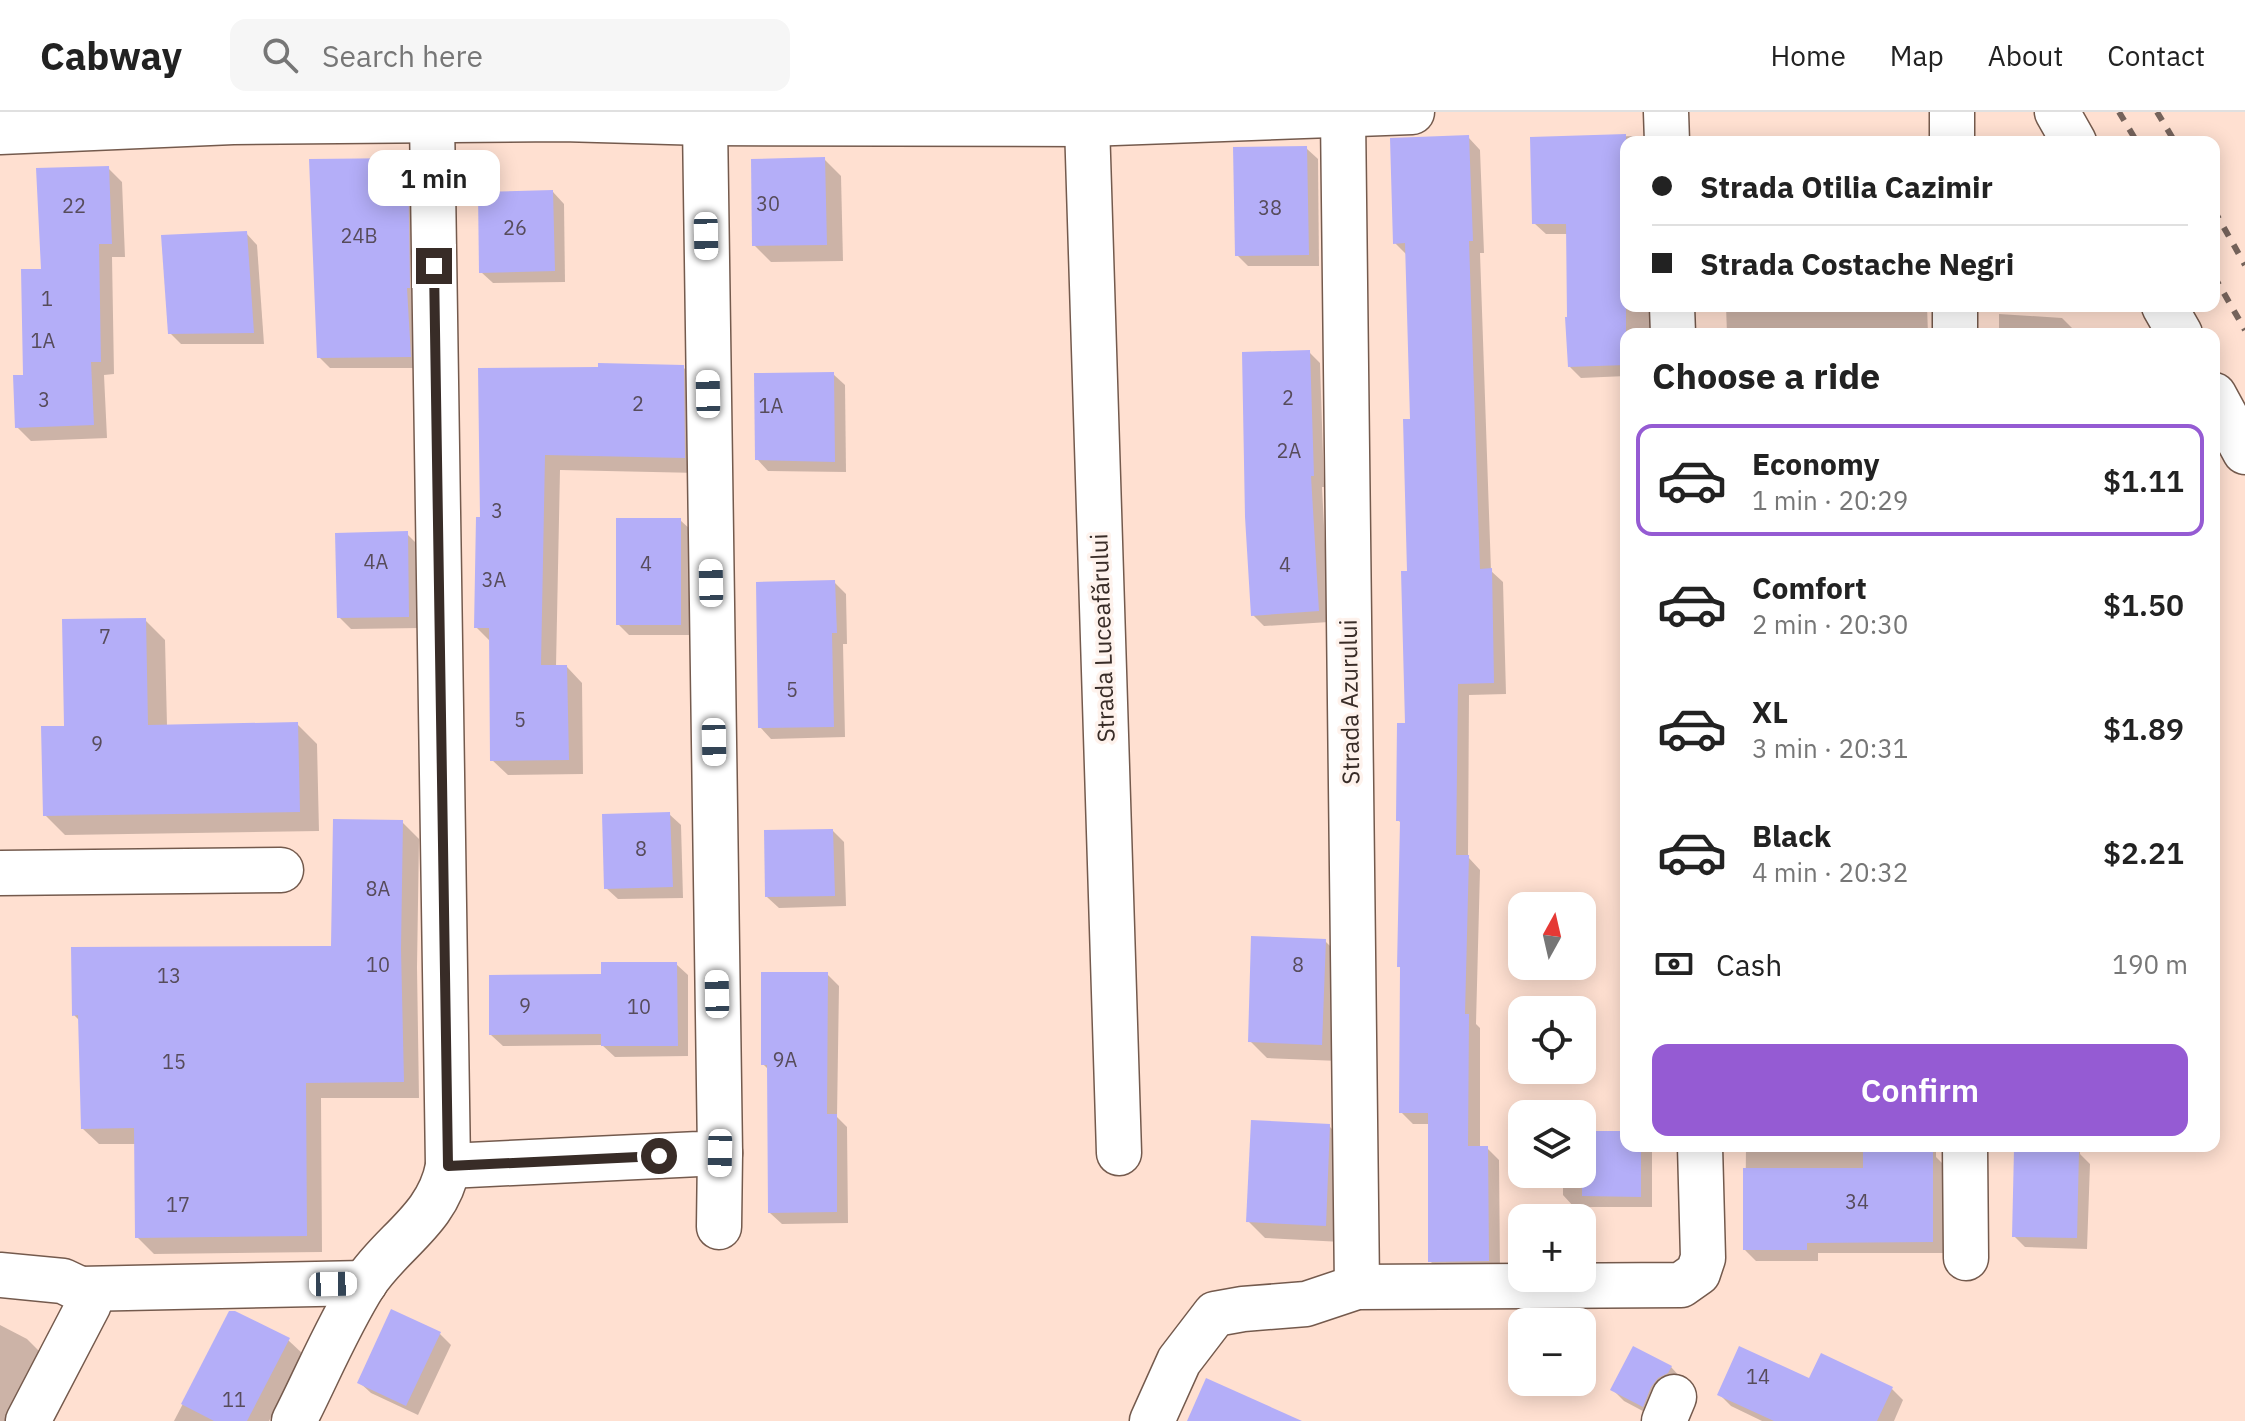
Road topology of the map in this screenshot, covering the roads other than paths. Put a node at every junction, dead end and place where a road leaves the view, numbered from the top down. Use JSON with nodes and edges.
{"nodes":[{"id":1,"x":1412,"y":112,"type":"edge"},
{"id":2,"x":1666,"y":112,"type":"edge"},
{"id":3,"x":1952,"y":112,"type":"edge"},
{"id":4,"x":2057,"y":112,"type":"edge"},
{"id":5,"x":562,"y":115,"type":"edge"},
{"id":6,"x":1343,"y":116,"type":"junction"},
{"id":7,"x":234,"y":117,"type":"edge"},
{"id":8,"x":868,"y":118,"type":"edge"},
{"id":9,"x":432,"y":120,"type":"junction"},
{"id":10,"x":705,"y":123,"type":"junction"},
{"id":11,"x":1087,"y":124,"type":"junction"},
{"id":12,"x":0,"y":132,"type":"edge"},
{"id":13,"x":1667,"y":136,"type":"edge"},
{"id":14,"x":1952,"y":136,"type":"edge"},
{"id":15,"x":2071,"y":136,"type":"edge"},
{"id":16,"x":2220,"y":406,"type":"edge"},
{"id":17,"x":2245,"y":452,"type":"edge"},
{"id":18,"x":281,"y":870,"type":"dead end"},
{"id":19,"x":0,"y":873,"type":"edge"},
{"id":20,"x":1700,"y":1152,"type":"edge"},
{"id":21,"x":1965,"y":1152,"type":"edge"},
{"id":22,"x":720,"y":1153,"type":"junction"},
{"id":23,"x":1119,"y":1153,"type":"dead end"},
{"id":24,"x":448,"y":1166,"type":"junction"},
{"id":25,"x":719,"y":1227,"type":"dead end"},
{"id":26,"x":1966,"y":1258,"type":"dead end"},
{"id":27,"x":0,"y":1275,"type":"edge"},
{"id":28,"x":365,"y":1283,"type":"junction"},
{"id":29,"x":1357,"y":1287,"type":"junction"},
{"id":30,"x":80,"y":1289,"type":"junction"},
{"id":31,"x":28,"y":1421,"type":"edge"},
{"id":32,"x":294,"y":1421,"type":"edge"},
{"id":33,"x":1152,"y":1421,"type":"edge"}],
"edges":[{"from":1,"to":6,"type":"street"},
{"from":2,"to":13,"type":"street"},
{"from":3,"to":14,"type":"street"},
{"from":4,"to":15,"type":"street"},
{"from":5,"to":9,"type":"street"},
{"from":5,"to":10,"type":"street"},
{"from":6,"to":11,"type":"street"},
{"from":6,"to":29,"type":"street","name":"Strada Azurului"},
{"from":7,"to":9,"type":"street"},
{"from":7,"to":12,"type":"street"},
{"from":8,"to":10,"type":"street"},
{"from":8,"to":11,"type":"street"},
{"from":9,"to":24,"type":"street"},
{"from":10,"to":22,"type":"street"},
{"from":11,"to":23,"type":"street","name":"Strada Luceafǎrului"},
{"from":16,"to":17,"type":"street"},
{"from":18,"to":19,"type":"street"},
{"from":20,"to":29,"type":"street"},
{"from":21,"to":26,"type":"street"},
{"from":22,"to":24,"type":"street"},
{"from":22,"to":25,"type":"street"},
{"from":24,"to":28,"type":"street"},
{"from":27,"to":30,"type":"street"},
{"from":28,"to":30,"type":"street"},
{"from":28,"to":32,"type":"street"},
{"from":29,"to":33,"type":"street"},
{"from":30,"to":31,"type":"street"}]}
